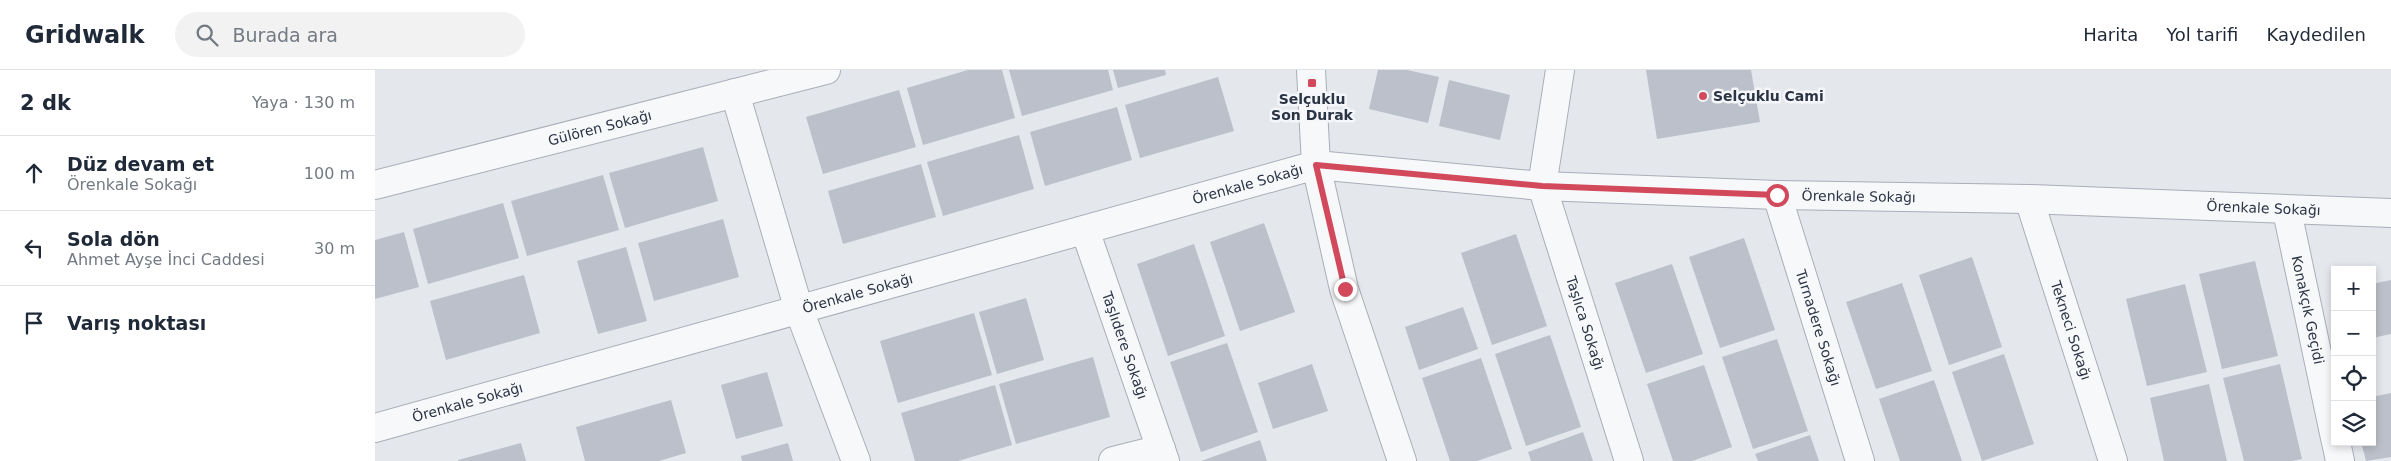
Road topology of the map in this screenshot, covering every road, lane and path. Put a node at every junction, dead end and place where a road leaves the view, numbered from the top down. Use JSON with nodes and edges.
{"nodes":[{"id":1,"x":826,"y":70,"type":"edge"},
{"id":2,"x":1560,"y":70,"type":"edge"},
{"id":3,"x":1311,"y":76,"type":"edge"},
{"id":4,"x":735,"y":93,"type":"junction"},
{"id":5,"x":1316,"y":165,"type":"junction"},
{"id":6,"x":375,"y":185,"type":"edge"},
{"id":7,"x":1542,"y":186,"type":"junction"},
{"id":8,"x":1777,"y":195,"type":"junction"},
{"id":9,"x":2029,"y":199,"type":"junction"},
{"id":10,"x":2287,"y":211,"type":"junction"},
{"id":11,"x":2391,"y":213,"type":"edge"},
{"id":12,"x":1085,"y":230,"type":"junction"},
{"id":13,"x":799,"y":310,"type":"junction"},
{"id":14,"x":2331,"y":419,"type":"edge"},
{"id":15,"x":375,"y":428,"type":"edge"},
{"id":16,"x":2337,"y":446,"type":"edge"},
{"id":17,"x":1163,"y":455,"type":"edge"},
{"id":18,"x":856,"y":461,"type":"edge"},
{"id":19,"x":1113,"y":461,"type":"edge"},
{"id":20,"x":1402,"y":461,"type":"edge"},
{"id":21,"x":1629,"y":461,"type":"edge"},
{"id":22,"x":1860,"y":461,"type":"edge"},
{"id":23,"x":2113,"y":461,"type":"edge"},
{"id":24,"x":2340,"y":461,"type":"edge"}],
"edges":[{"from":1,"to":4,"type":"street","name":"Gülören Sokağı"},
{"from":2,"to":7,"type":"street"},
{"from":3,"to":5,"type":"street"},
{"from":4,"to":6,"type":"street","name":"Gülören Sokağı"},
{"from":4,"to":13,"type":"street"},
{"from":5,"to":7,"type":"street","name":"Örenkale Sokağı"},
{"from":5,"to":12,"type":"street","name":"Örenkale Sokağı"},
{"from":5,"to":20,"type":"street"},
{"from":7,"to":8,"type":"street","name":"Örenkale Sokağı"},
{"from":7,"to":21,"type":"street","name":"Taşlıca Sokağı"},
{"from":8,"to":9,"type":"street","name":"Örenkale Sokağı"},
{"from":8,"to":22,"type":"street","name":"Turnadere Sokağı"},
{"from":9,"to":10,"type":"street","name":"Örenkale Sokağı"},
{"from":9,"to":23,"type":"street","name":"Tekneci Sokağı"},
{"from":10,"to":11,"type":"street","name":"Örenkale Sokağı"},
{"from":10,"to":14,"type":"street","name":"Konakçık Geçidi"},
{"from":12,"to":13,"type":"street","name":"Örenkale Sokağı"},
{"from":12,"to":17,"type":"street","name":"Taşlıdere Sokağı"},
{"from":13,"to":15,"type":"street","name":"Örenkale Sokağı"},
{"from":13,"to":18,"type":"street"},
{"from":16,"to":24,"type":"street"},
{"from":17,"to":19,"type":"street"}]}
